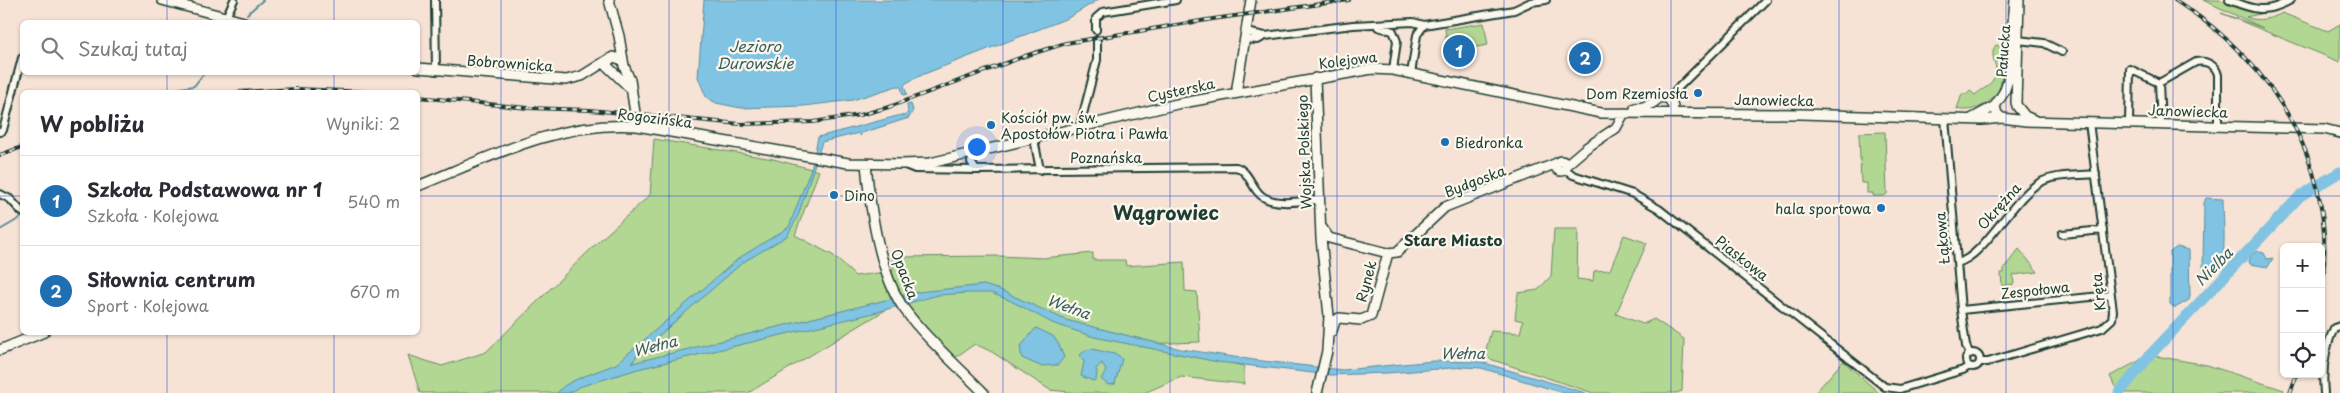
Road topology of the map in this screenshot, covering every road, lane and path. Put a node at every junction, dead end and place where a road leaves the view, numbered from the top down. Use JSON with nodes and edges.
{"nodes":[{"id":1,"x":162,"y":0,"type":"edge"},
{"id":2,"x":234,"y":0,"type":"edge"},
{"id":3,"x":435,"y":0,"type":"edge"},
{"id":4,"x":609,"y":0,"type":"edge"},
{"id":5,"x":1176,"y":0,"type":"edge"},
{"id":6,"x":1251,"y":0,"type":"edge"},
{"id":7,"x":1546,"y":0,"type":"edge"},
{"id":8,"x":1766,"y":0,"type":"edge"},
{"id":9,"x":2017,"y":0,"type":"edge"},
{"id":10,"x":2229,"y":0,"type":"edge"},
{"id":11,"x":2291,"y":0,"type":"edge"},
{"id":12,"x":226,"y":18,"type":"junction"},
{"id":13,"x":235,"y":20,"type":"edge"},
{"id":14,"x":1367,"y":25,"type":"junction"},
{"id":15,"x":1424,"y":25,"type":"junction"},
{"id":16,"x":616,"y":26,"type":"junction"},
{"id":17,"x":1096,"y":30,"type":"dead end"},
{"id":18,"x":1245,"y":35,"type":"junction"},
{"id":19,"x":1097,"y":40,"type":"dead end"},
{"id":20,"x":2018,"y":40,"type":"junction"},
{"id":21,"x":2062,"y":52,"type":"dead end"},
{"id":22,"x":610,"y":58,"type":"junction"},
{"id":23,"x":623,"y":63,"type":"junction"},
{"id":24,"x":20,"y":66,"type":"edge"},
{"id":25,"x":597,"y":67,"type":"junction"},
{"id":26,"x":420,"y":68,"type":"edge"},
{"id":27,"x":1393,"y":70,"type":"junction"},
{"id":28,"x":436,"y":71,"type":"junction"},
{"id":29,"x":611,"y":71,"type":"junction"},
{"id":30,"x":1411,"y":74,"type":"junction"},
{"id":31,"x":1316,"y":78,"type":"junction"},
{"id":32,"x":2159,"y":83,"type":"junction"},
{"id":33,"x":630,"y":88,"type":"junction"},
{"id":34,"x":1238,"y":92,"type":"junction"},
{"id":35,"x":1668,"y":98,"type":"junction"},
{"id":36,"x":1998,"y":102,"type":"junction"},
{"id":37,"x":1656,"y":103,"type":"junction"},
{"id":38,"x":2016,"y":105,"type":"junction"},
{"id":39,"x":1613,"y":110,"type":"junction"},
{"id":40,"x":1667,"y":111,"type":"junction"},
{"id":41,"x":1624,"y":113,"type":"junction"},
{"id":42,"x":1944,"y":118,"type":"junction"},
{"id":43,"x":2005,"y":118,"type":"junction"},
{"id":44,"x":1971,"y":119,"type":"junction"},
{"id":45,"x":2034,"y":121,"type":"junction"},
{"id":46,"x":2089,"y":122,"type":"junction"},
{"id":47,"x":2129,"y":123,"type":"junction"},
{"id":48,"x":2161,"y":124,"type":"junction"},
{"id":49,"x":637,"y":126,"type":"junction"},
{"id":50,"x":2218,"y":126,"type":"junction"},
{"id":51,"x":1081,"y":127,"type":"junction"},
{"id":52,"x":0,"y":132,"type":"edge"},
{"id":53,"x":1607,"y":133,"type":"junction"},
{"id":54,"x":2340,"y":133,"type":"edge"},
{"id":55,"x":1034,"y":139,"type":"junction"},
{"id":56,"x":976,"y":154,"type":"junction"},
{"id":57,"x":866,"y":164,"type":"junction"},
{"id":58,"x":902,"y":164,"type":"junction"},
{"id":59,"x":1561,"y":166,"type":"junction"},
{"id":60,"x":976,"y":170,"type":"junction"},
{"id":61,"x":1040,"y":170,"type":"junction"},
{"id":62,"x":2096,"y":174,"type":"junction"},
{"id":63,"x":420,"y":185,"type":"edge"},
{"id":64,"x":0,"y":194,"type":"edge"},
{"id":65,"x":1320,"y":200,"type":"junction"},
{"id":66,"x":20,"y":210,"type":"edge"},
{"id":67,"x":1321,"y":225,"type":"junction"},
{"id":68,"x":2103,"y":230,"type":"junction"},
{"id":69,"x":2062,"y":234,"type":"dead end"},
{"id":70,"x":1388,"y":253,"type":"junction"},
{"id":71,"x":1957,"y":263,"type":"junction"},
{"id":72,"x":2111,"y":295,"type":"junction"},
{"id":73,"x":1961,"y":310,"type":"junction"},
{"id":74,"x":2340,"y":326,"type":"edge"},
{"id":75,"x":37,"y":335,"type":"edge"},
{"id":76,"x":0,"y":350,"type":"edge"},
{"id":77,"x":1970,"y":354,"type":"junction"},
{"id":78,"x":1326,"y":355,"type":"junction"},
{"id":79,"x":1980,"y":362,"type":"junction"},
{"id":80,"x":1969,"y":366,"type":"junction"},
{"id":81,"x":1884,"y":390,"type":"edge"},
{"id":82,"x":984,"y":393,"type":"edge"},
{"id":83,"x":1317,"y":393,"type":"edge"},
{"id":84,"x":2324,"y":393,"type":"edge"}],
"edges":[{"from":1,"to":12,"type":"street"},
{"from":2,"to":12,"type":"street"},
{"from":3,"to":28,"type":"street"},
{"from":4,"to":16,"type":"street"},
{"from":5,"to":17,"type":"street"},
{"from":6,"to":18,"type":"street"},
{"from":7,"to":15,"type":"street"},
{"from":8,"to":35,"type":"street"},
{"from":9,"to":20,"type":"street","name":"Pałucka"},
{"from":9,"to":36,"type":"street","name":"Pałucka"},
{"from":10,"to":11,"type":"street"},
{"from":12,"to":13,"type":"street"},
{"from":14,"to":15,"type":"street"},
{"from":14,"to":18,"type":"street"},
{"from":14,"to":27,"type":"street"},
{"from":15,"to":30,"type":"street"},
{"from":16,"to":22,"type":"street"},
{"from":16,"to":23,"type":"street"},
{"from":18,"to":34,"type":"street"},
{"from":19,"to":51,"type":"street"},
{"from":20,"to":21,"type":"street"},
{"from":20,"to":38,"type":"street","name":"Pałucka"},
{"from":22,"to":23,"type":"street"},
{"from":22,"to":25,"type":"street","name":"Bobrownicka"},
{"from":22,"to":29,"type":"street"},
{"from":23,"to":29,"type":"street"},
{"from":23,"to":33,"type":"street"},
{"from":24,"to":52,"type":"street"},
{"from":25,"to":28,"type":"street","name":"Bobrownicka"},
{"from":25,"to":29,"type":"street"},
{"from":26,"to":28,"type":"street","name":"Bobrownicka"},
{"from":27,"to":30,"type":"street","name":"Kolejowa"},
{"from":27,"to":31,"type":"street","name":"Kolejowa"},
{"from":29,"to":33,"type":"street"},
{"from":30,"to":39,"type":"street","name":"Kolejowa"},
{"from":31,"to":34,"type":"street","name":"Kolejowa"},
{"from":31,"to":65,"type":"street","name":"Wojska Polskiego"},
{"from":32,"to":47,"type":"street"},
{"from":32,"to":48,"type":"street"},
{"from":32,"to":50,"type":"street"},
{"from":33,"to":49,"type":"street"},
{"from":34,"to":51,"type":"street","name":"Cysterska"},
{"from":35,"to":37,"type":"street","name":"Kolejowa"},
{"from":35,"to":40,"type":"street"},
{"from":36,"to":38,"type":"street"},
{"from":36,"to":43,"type":"street"},
{"from":36,"to":44,"type":"street"},
{"from":37,"to":39,"type":"street","name":"Kolejowa"},
{"from":37,"to":40,"type":"street"},
{"from":38,"to":43,"type":"street"},
{"from":38,"to":45,"type":"street"},
{"from":39,"to":41,"type":"street","name":"Kolejowa"},
{"from":39,"to":53,"type":"street"},
{"from":40,"to":41,"type":"street","name":"Kolejowa"},
{"from":40,"to":42,"type":"street","name":"Janowiecka"},
{"from":41,"to":53,"type":"street","name":"Bydgoska"},
{"from":42,"to":44,"type":"street","name":"Janowiecka"},
{"from":42,"to":71,"type":"street","name":"Łąkowa"},
{"from":43,"to":44,"type":"street","name":"Janowiecka"},
{"from":43,"to":45,"type":"street","name":"Janowiecka"},
{"from":45,"to":46,"type":"street","name":"Janowiecka"},
{"from":46,"to":47,"type":"street","name":"Janowiecka"},
{"from":46,"to":62,"type":"street","name":"Kręta"},
{"from":47,"to":48,"type":"street","name":"Janowiecka"},
{"from":48,"to":50,"type":"street","name":"Janowiecka"},
{"from":49,"to":57,"type":"street","name":"Rogozińska"},
{"from":49,"to":63,"type":"street","name":"Rogozińska"},
{"from":50,"to":54,"type":"street","name":"Janowiecka"},
{"from":51,"to":55,"type":"street","name":"Cysterska"},
{"from":53,"to":59,"type":"street","name":"Bydgoska"},
{"from":55,"to":56,"type":"street","name":"Cysterska"},
{"from":55,"to":61,"type":"street"},
{"from":56,"to":58,"type":"street","name":"Cysterska"},
{"from":56,"to":60,"type":"street"},
{"from":57,"to":58,"type":"street","name":"Cysterska"},
{"from":57,"to":82,"type":"street","name":"Opacka"},
{"from":58,"to":60,"type":"street","name":"Poznańska"},
{"from":59,"to":70,"type":"street","name":"Bydgoska"},
{"from":59,"to":81,"type":"street","name":"Piaskowa"},
{"from":60,"to":61,"type":"street","name":"Poznańska"},
{"from":61,"to":65,"type":"street","name":"Poznańska"},
{"from":62,"to":68,"type":"street","name":"Kręta"},
{"from":62,"to":71,"type":"street","name":"Okrężna"},
{"from":64,"to":66,"type":"street"},
{"from":65,"to":67,"type":"street","name":"Wojska Polskiego"},
{"from":67,"to":70,"type":"street","name":"Rynek"},
{"from":67,"to":78,"type":"street"},
{"from":68,"to":69,"type":"street"},
{"from":68,"to":72,"type":"street","name":"Kręta"},
{"from":70,"to":78,"type":"street","name":"Rynek"},
{"from":71,"to":73,"type":"street","name":"Łąkowa"},
{"from":72,"to":73,"type":"street","name":"Zespołowa"},
{"from":72,"to":79,"type":"street","name":"Kręta"},
{"from":73,"to":77,"type":"street","name":"Łąkowa"},
{"from":74,"to":84,"type":"street"},
{"from":75,"to":76,"type":"street"},
{"from":77,"to":79,"type":"street"},
{"from":77,"to":80,"type":"street"},
{"from":78,"to":83,"type":"street"},
{"from":79,"to":80,"type":"street"},
{"from":80,"to":81,"type":"street"}]}
